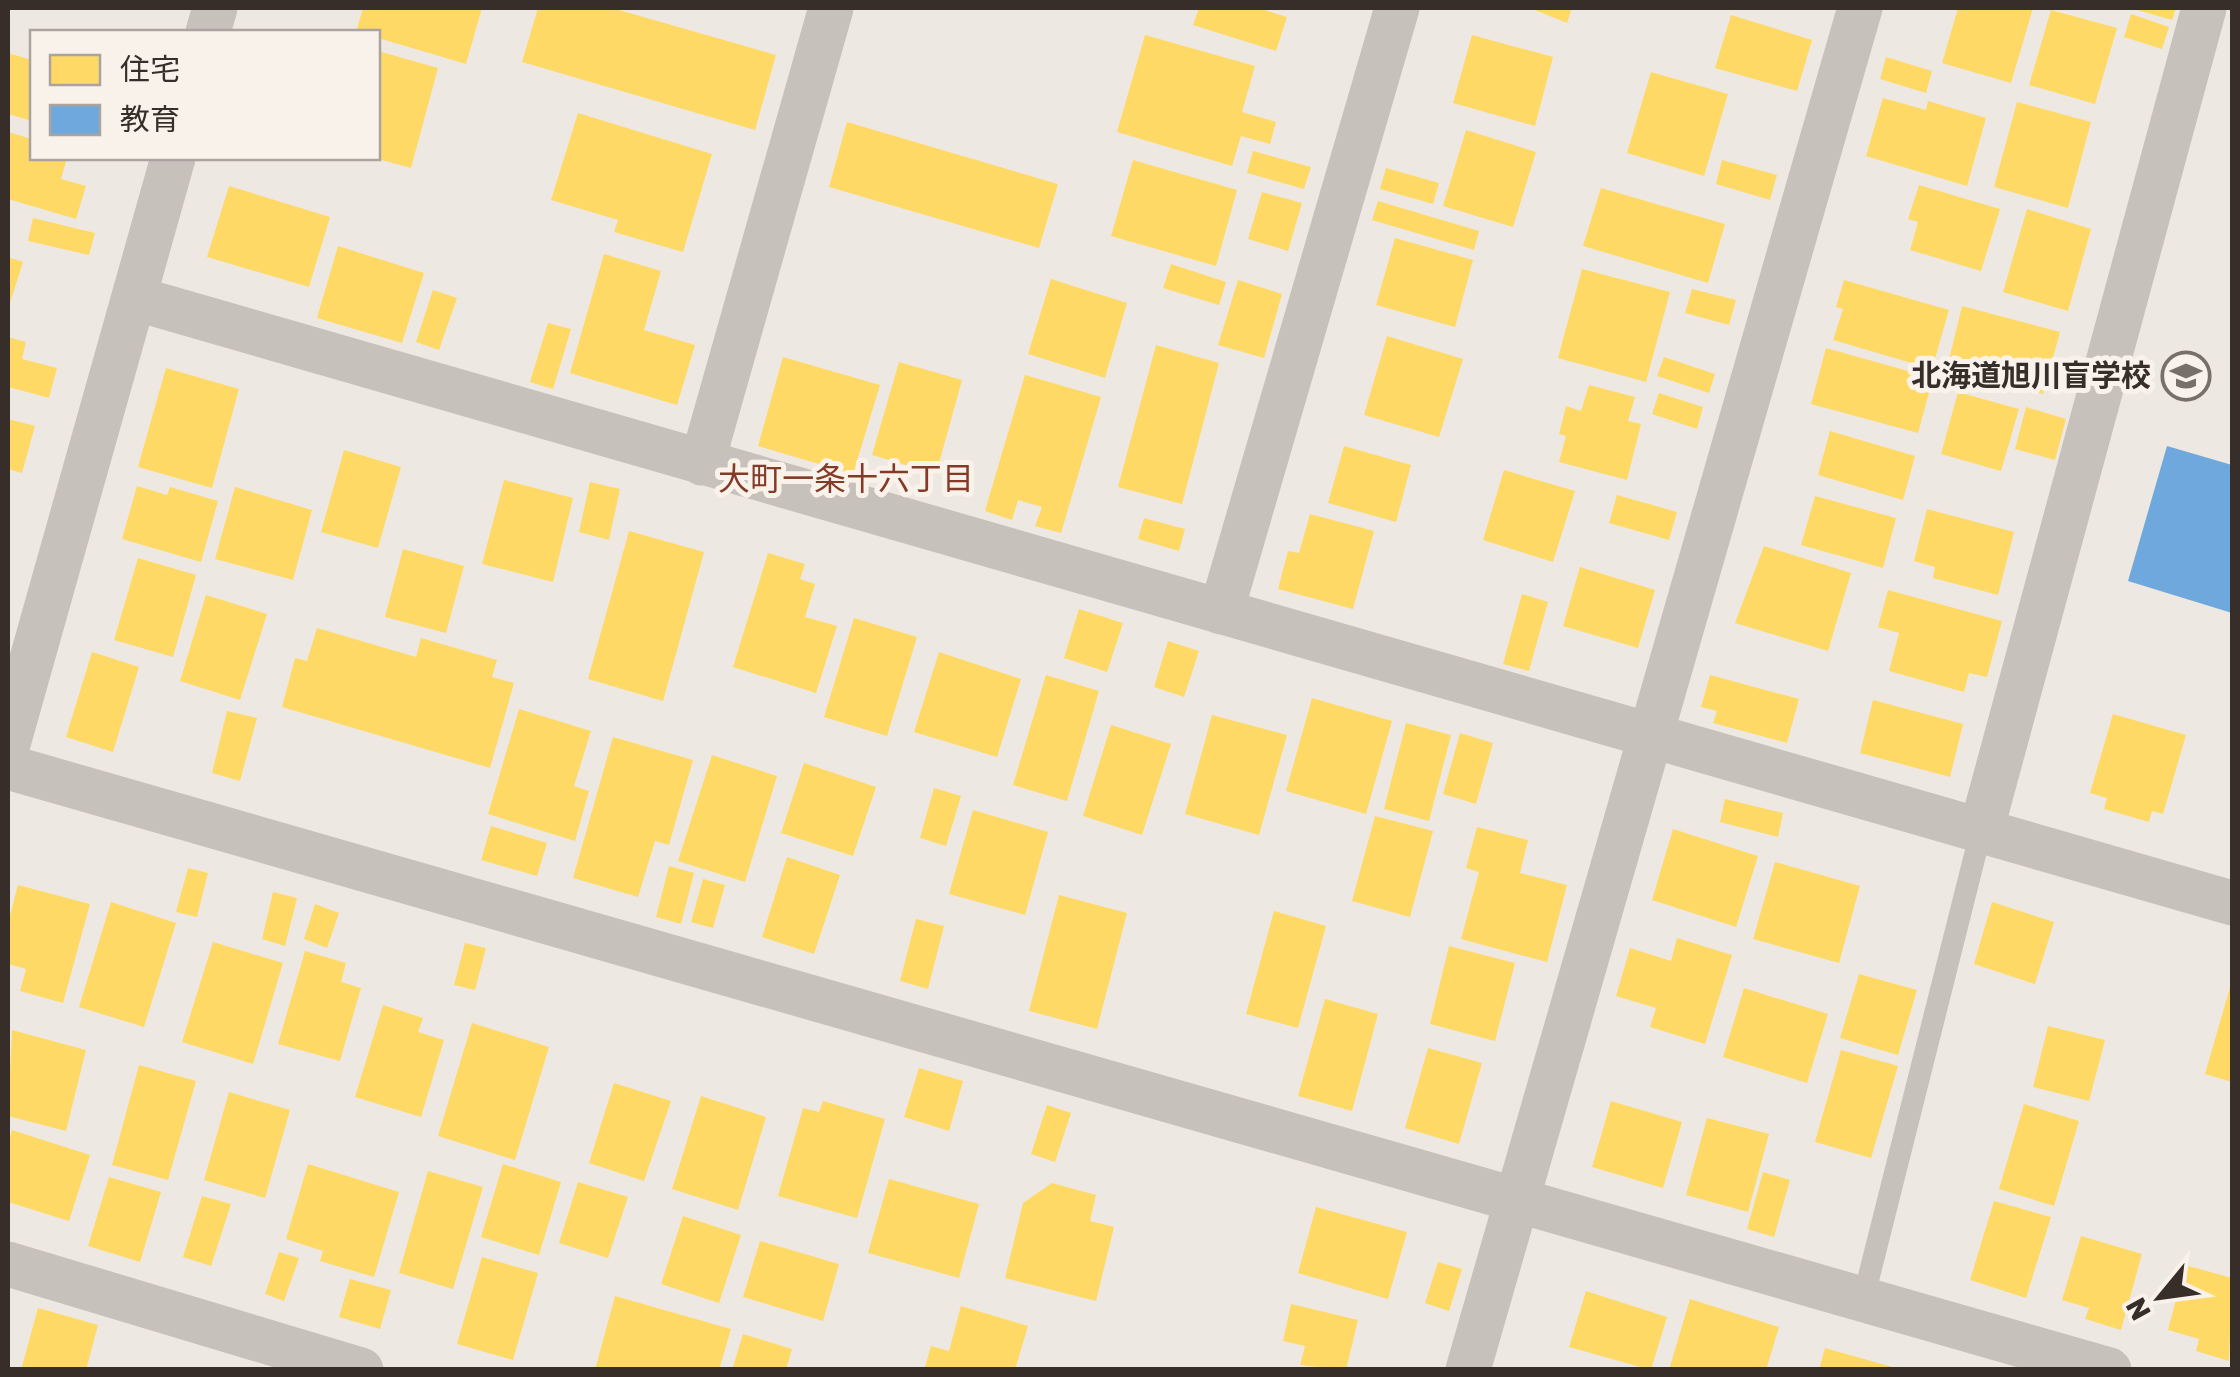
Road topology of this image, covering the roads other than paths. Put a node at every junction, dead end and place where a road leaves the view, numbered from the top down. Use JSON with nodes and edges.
{"nodes":[{"id":1,"x":831,"y":8,"type":"edge"},
{"id":2,"x":1397,"y":8,"type":"edge"},
{"id":3,"x":1860,"y":8,"type":"edge"},
{"id":4,"x":2204,"y":8,"type":"edge"},
{"id":5,"x":172,"y":160,"type":"edge"},
{"id":6,"x":134,"y":298,"type":"junction"},
{"id":7,"x":702,"y":463,"type":"junction"},
{"id":8,"x":1221,"y":612,"type":"junction"},
{"id":9,"x":1650,"y":734,"type":"junction"},
{"id":10,"x":8,"y":744,"type":"edge"},
{"id":11,"x":8,"y":766,"type":"edge"},
{"id":12,"x":1981,"y":830,"type":"junction"},
{"id":13,"x":2232,"y":903,"type":"edge"},
{"id":14,"x":1515,"y":1200,"type":"junction"},
{"id":15,"x":8,"y":1264,"type":"edge"},
{"id":16,"x":1863,"y":1300,"type":"junction"},
{"id":17,"x":361,"y":1370,"type":"edge"},
{"id":18,"x":1468,"y":1370,"type":"edge"},
{"id":19,"x":2109,"y":1370,"type":"edge"}],
"edges":[{"from":1,"to":7,"type":"street"},
{"from":2,"to":8,"type":"street"},
{"from":3,"to":9,"type":"street"},
{"from":4,"to":12,"type":"street"},
{"from":5,"to":6,"type":"street"},
{"from":6,"to":7,"type":"street"},
{"from":6,"to":10,"type":"street"},
{"from":7,"to":8,"type":"street"},
{"from":8,"to":9,"type":"street"},
{"from":9,"to":12,"type":"street"},
{"from":9,"to":14,"type":"street"},
{"from":11,"to":14,"type":"street"},
{"from":12,"to":13,"type":"street"},
{"from":12,"to":16,"type":"lane"},
{"from":14,"to":16,"type":"street"},
{"from":14,"to":18,"type":"street"},
{"from":15,"to":17,"type":"street"},
{"from":16,"to":19,"type":"street"}]}
